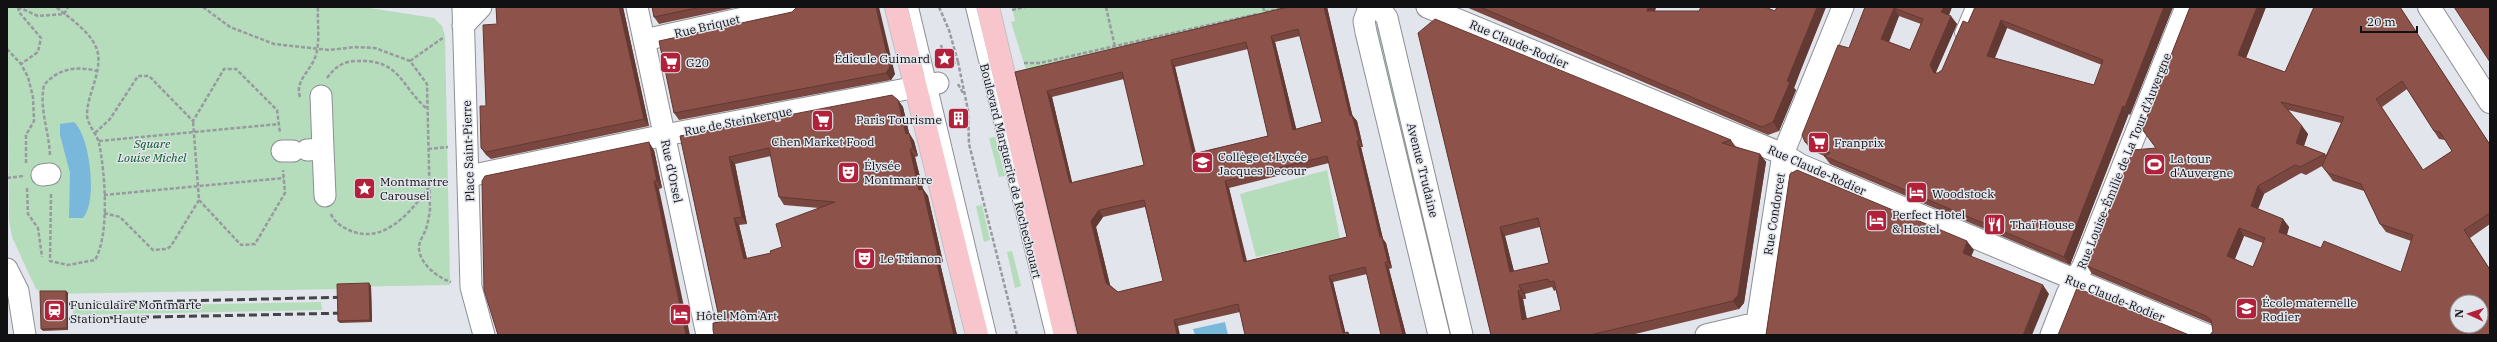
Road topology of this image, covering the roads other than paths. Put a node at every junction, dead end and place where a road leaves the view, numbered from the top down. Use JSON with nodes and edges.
{"nodes":[{"id":1,"x":481,"y":7,"type":"edge"},
{"id":2,"x":637,"y":7,"type":"edge"},
{"id":3,"x":792,"y":7,"type":"edge"},
{"id":4,"x":896,"y":7,"type":"edge"},
{"id":5,"x":913,"y":7,"type":"edge"},
{"id":6,"x":971,"y":7,"type":"edge"},
{"id":7,"x":988,"y":7,"type":"edge"},
{"id":8,"x":1369,"y":7,"type":"edge"},
{"id":9,"x":1379,"y":7,"type":"edge"},
{"id":10,"x":1427,"y":7,"type":"edge"},
{"id":11,"x":1843,"y":7,"type":"edge"},
{"id":12,"x":1971,"y":7,"type":"edge"},
{"id":13,"x":2186,"y":7,"type":"edge"},
{"id":14,"x":2429,"y":7,"type":"edge"},
{"id":15,"x":463,"y":16,"type":"edge"},
{"id":16,"x":644,"y":40,"type":"junction"},
{"id":17,"x":1956,"y":41,"type":"edge"},
{"id":18,"x":928,"y":84,"type":"junction"},
{"id":19,"x":311,"y":98,"type":"road end"},
{"id":20,"x":2490,"y":102,"type":"edge"},
{"id":21,"x":665,"y":135,"type":"junction"},
{"id":22,"x":1783,"y":154,"type":"junction"},
{"id":23,"x":469,"y":176,"type":"junction"},
{"id":24,"x":325,"y":196,"type":"road end"},
{"id":25,"x":7,"y":269,"type":"edge"},
{"id":26,"x":2075,"y":281,"type":"junction"},
{"id":27,"x":1756,"y":329,"type":"edge"},
{"id":28,"x":25,"y":335,"type":"edge"},
{"id":29,"x":484,"y":335,"type":"edge"},
{"id":30,"x":707,"y":335,"type":"edge"},
{"id":31,"x":978,"y":335,"type":"edge"},
{"id":32,"x":991,"y":335,"type":"edge"},
{"id":33,"x":1051,"y":335,"type":"edge"},
{"id":34,"x":1065,"y":335,"type":"edge"},
{"id":35,"x":1439,"y":335,"type":"edge"},
{"id":36,"x":1462,"y":335,"type":"edge"},
{"id":37,"x":1706,"y":335,"type":"edge"},
{"id":38,"x":2051,"y":335,"type":"edge"},
{"id":39,"x":2207,"y":335,"type":"edge"}],
"edges":[{"from":1,"to":15,"type":"street"},
{"from":2,"to":16,"type":"street","name":"Rue d'Orsel"},
{"from":3,"to":16,"type":"street","name":"Rue Briquet"},
{"from":4,"to":18,"type":"main road"},
{"from":5,"to":18,"type":"lane"},
{"from":6,"to":33,"type":"lane","name":"Boulevard Marguerite de Rochechouart"},
{"from":7,"to":34,"type":"main road","name":"Boulevard Marguerite de Rochechouart"},
{"from":8,"to":35,"type":"street","name":"Avenue Trudaine"},
{"from":9,"to":36,"type":"street","name":"Avenue Trudaine"},
{"from":10,"to":22,"type":"street","name":"Rue Claude-Rodier"},
{"from":11,"to":22,"type":"street","name":"Rue Condorcet"},
{"from":12,"to":17,"type":"lane"},
{"from":13,"to":26,"type":"street","name":"Rue Louise-Émilie de La Tour d'Auvergne"},
{"from":14,"to":20,"type":"main road"},
{"from":15,"to":23,"type":"street","name":"Place Saint-Pierre"},
{"from":16,"to":21,"type":"street","name":"Rue d'Orsel"},
{"from":18,"to":21,"type":"street","name":"Rue de Steinkerque"},
{"from":18,"to":31,"type":"main road"},
{"from":18,"to":32,"type":"lane"},
{"from":19,"to":24,"type":"street"},
{"from":21,"to":23,"type":"street","name":"Rue de Steinkerque"},
{"from":21,"to":30,"type":"street","name":"Rue d'Orsel"},
{"from":22,"to":26,"type":"street","name":"Rue Claude-Rodier"},
{"from":22,"to":27,"type":"street","name":"Rue Condorcet"},
{"from":23,"to":29,"type":"street","name":"Place Saint-Pierre"},
{"from":25,"to":28,"type":"street"},
{"from":26,"to":38,"type":"street","name":"Rue Louise-Émilie de La Tour d'Auvergne"},
{"from":26,"to":39,"type":"street","name":"Rue Claude-Rodier"},
{"from":27,"to":37,"type":"street"}]}
